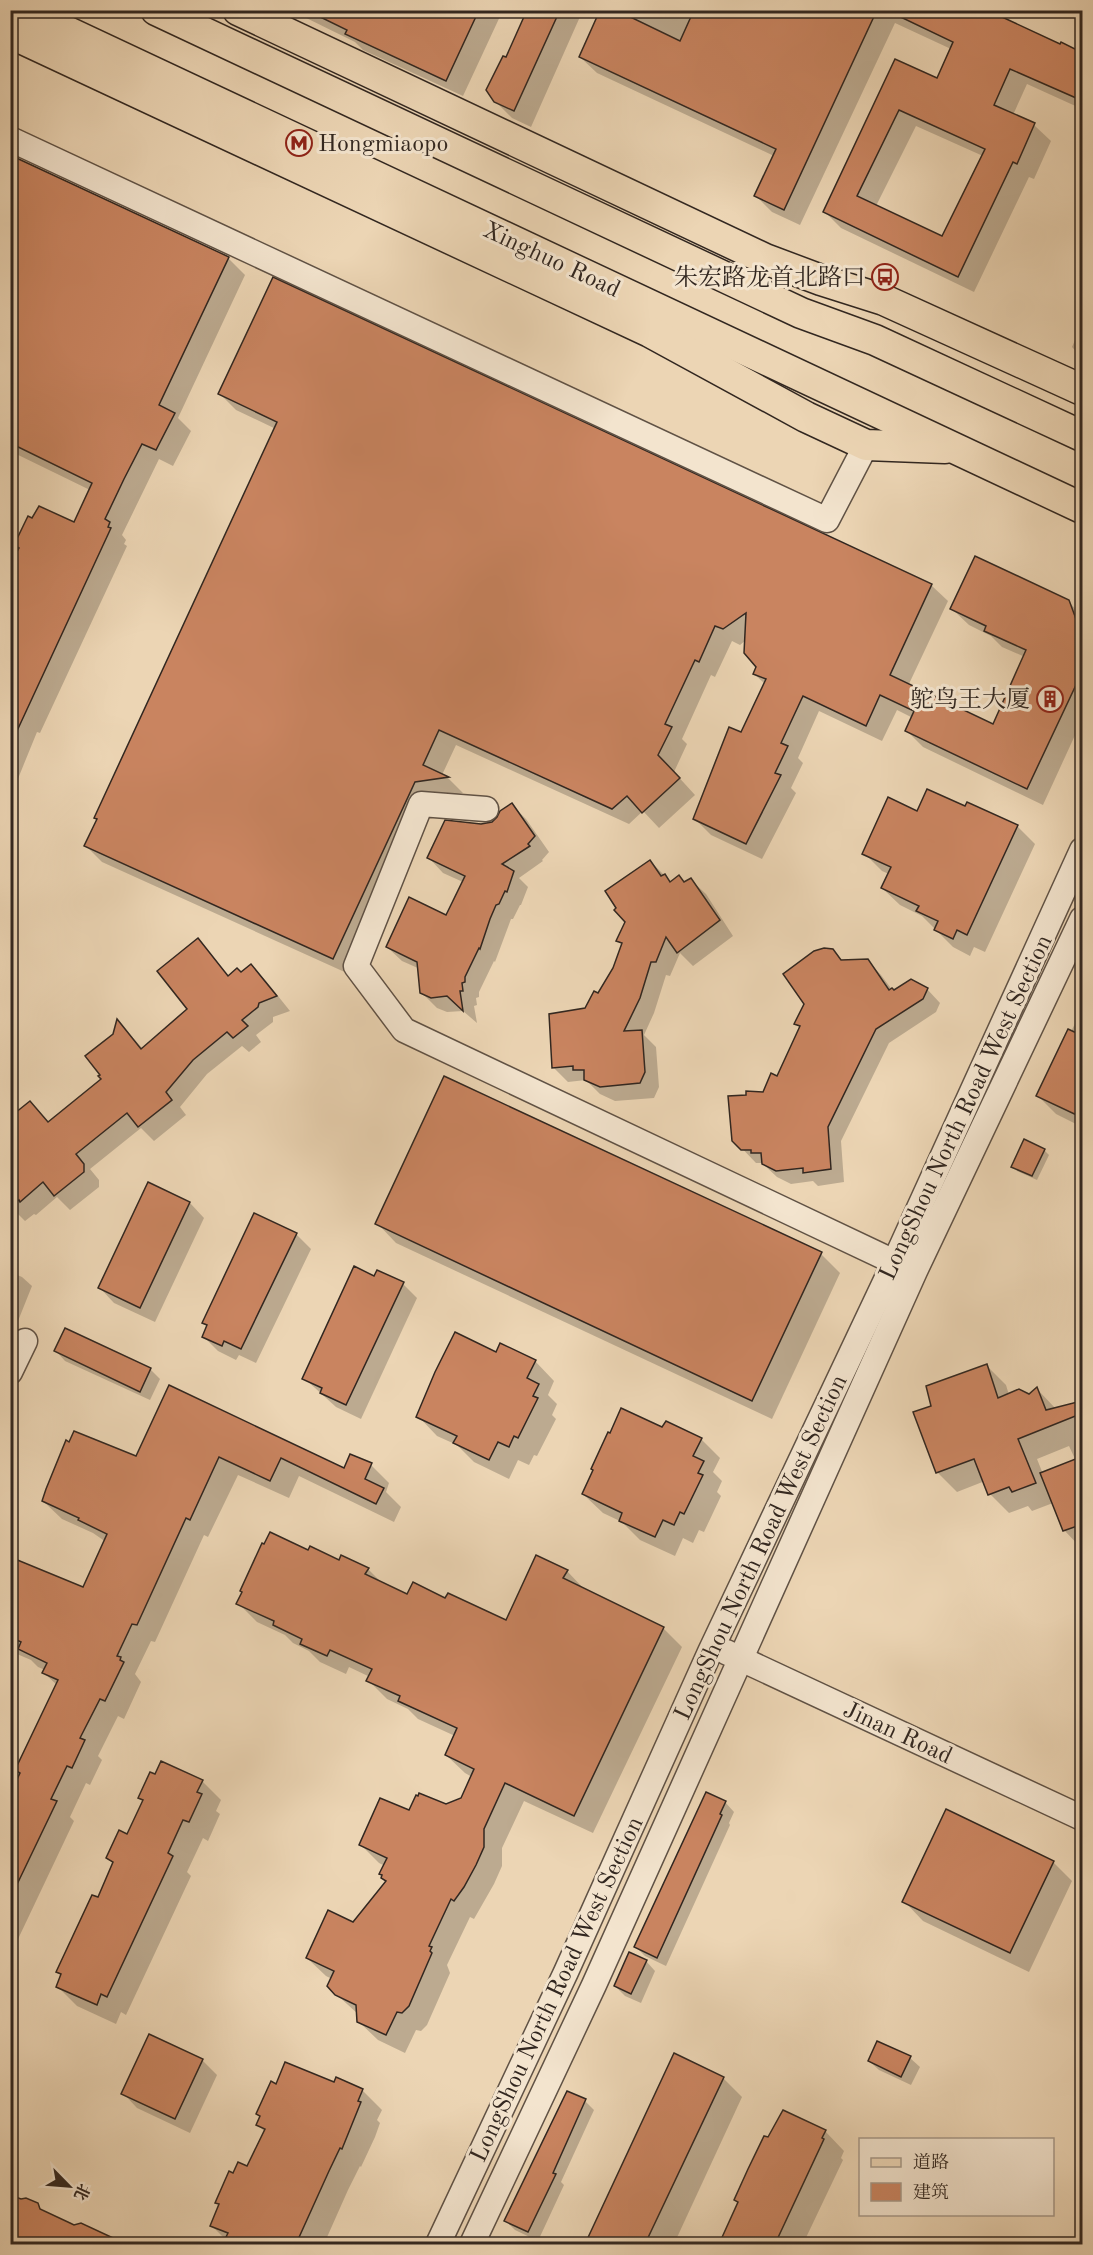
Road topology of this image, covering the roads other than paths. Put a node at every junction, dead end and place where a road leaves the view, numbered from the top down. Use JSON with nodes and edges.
{"nodes":[{"id":1,"x":21,"y":10,"type":"edge"},
{"id":2,"x":156,"y":10,"type":"edge"},
{"id":3,"x":238,"y":10,"type":"edge"},
{"id":4,"x":217,"y":24,"type":"edge"},
{"id":5,"x":10,"y":33,"type":"edge"},
{"id":6,"x":506,"y":137,"type":"junction"},
{"id":7,"x":10,"y":139,"type":"edge"},
{"id":8,"x":492,"y":168,"type":"junction"},
{"id":9,"x":704,"y":268,"type":"junction"},
{"id":10,"x":839,"y":286,"type":"junction"},
{"id":11,"x":1083,"y":390,"type":"edge"},
{"id":12,"x":1083,"y":436,"type":"edge"},
{"id":13,"x":866,"y":446,"type":"junction"},
{"id":14,"x":956,"y":449,"type":"junction"},
{"id":15,"x":1083,"y":508,"type":"edge"},
{"id":16,"x":486,"y":809,"type":"dead end"},
{"id":17,"x":1083,"y":850,"type":"edge"},
{"id":18,"x":1083,"y":919,"type":"edge"},
{"id":19,"x":904,"y":1267,"type":"junction"},
{"id":20,"x":25,"y":1341,"type":"dead end"},
{"id":21,"x":10,"y":1372,"type":"edge"},
{"id":22,"x":713,"y":1646,"type":"junction"},
{"id":23,"x":741,"y":1659,"type":"junction"},
{"id":24,"x":1083,"y":1818,"type":"edge"},
{"id":25,"x":438,"y":2244,"type":"edge"},
{"id":26,"x":472,"y":2244,"type":"edge"}],
"edges":[{"from":1,"to":14,"type":"main road","name":"Xinghuo Road"},
{"from":2,"to":4,"type":"main road"},
{"from":3,"to":6,"type":"main road"},
{"from":4,"to":8,"type":"main road"},
{"from":5,"to":13,"type":"main road"},
{"from":6,"to":8,"type":"main road"},
{"from":6,"to":10,"type":"main road"},
{"from":7,"to":13,"type":"street"},
{"from":8,"to":9,"type":"main road"},
{"from":9,"to":10,"type":"main road"},
{"from":9,"to":12,"type":"main road"},
{"from":10,"to":11,"type":"main road"},
{"from":13,"to":14,"type":"main road"},
{"from":14,"to":15,"type":"main road","name":"Xinghuo Road"},
{"from":16,"to":19,"type":"street"},
{"from":17,"to":19,"type":"street","name":"LongShou North Road West Section"},
{"from":18,"to":19,"type":"street","name":"LongShou North Road West Section"},
{"from":19,"to":22,"type":"street","name":"LongShou North Road West Section"},
{"from":19,"to":23,"type":"street","name":"LongShou North Road West Section"},
{"from":20,"to":21,"type":"street"},
{"from":22,"to":23,"type":"street","name":"Jinan Road"},
{"from":22,"to":25,"type":"street","name":"LongShou North Road West Section"},
{"from":23,"to":24,"type":"street","name":"Jinan Road"},
{"from":23,"to":26,"type":"street","name":"LongShou North Road West Section"}]}
